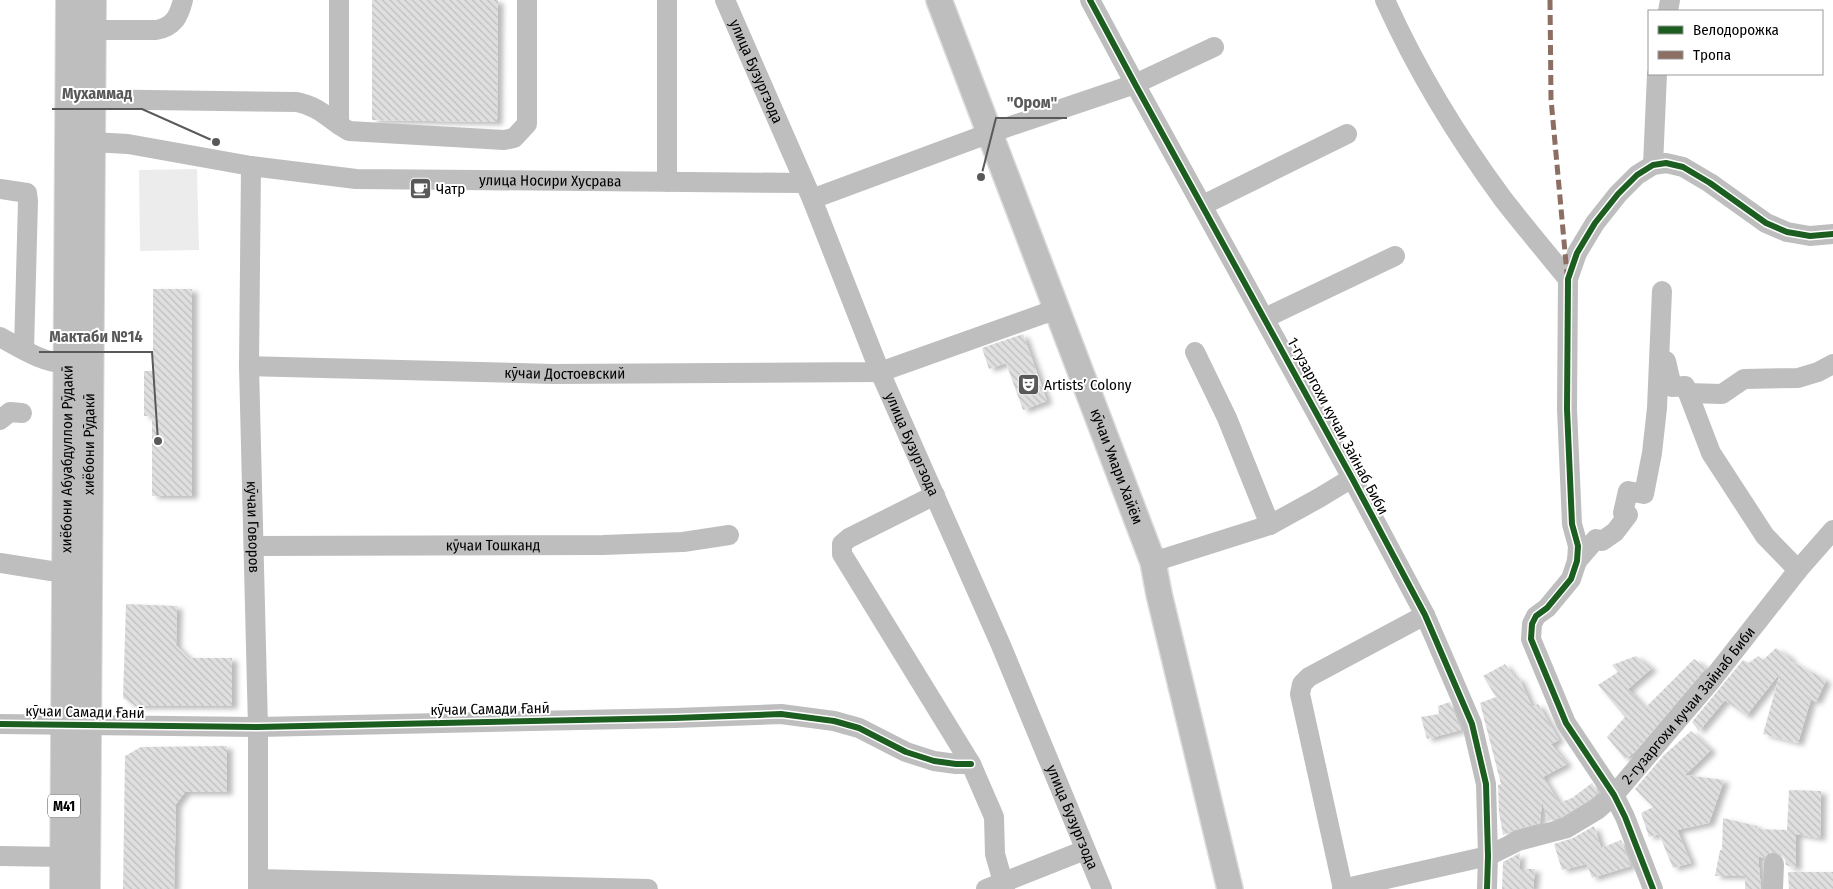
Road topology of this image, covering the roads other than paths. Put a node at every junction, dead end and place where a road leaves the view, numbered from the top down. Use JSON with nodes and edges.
{"nodes":[{"id":1,"x":70,"y":0,"type":"edge"},
{"id":2,"x":92,"y":0,"type":"edge"},
{"id":3,"x":183,"y":0,"type":"edge"},
{"id":4,"x":339,"y":0,"type":"edge"},
{"id":5,"x":527,"y":0,"type":"edge"},
{"id":6,"x":667,"y":0,"type":"edge"},
{"id":7,"x":725,"y":0,"type":"edge"},
{"id":8,"x":939,"y":0,"type":"edge"},
{"id":9,"x":1090,"y":0,"type":"edge"},
{"id":10,"x":1385,"y":0,"type":"edge"},
{"id":11,"x":92,"y":30,"type":"junction"},
{"id":12,"x":1214,"y":47,"type":"dead end"},
{"id":13,"x":1657,"y":75,"type":"edge"},
{"id":14,"x":1135,"y":84,"type":"junction"},
{"id":15,"x":80,"y":99,"type":"junction"},
{"id":16,"x":339,"y":125,"type":"junction"},
{"id":17,"x":990,"y":133,"type":"junction"},
{"id":18,"x":1347,"y":134,"type":"dead end"},
{"id":19,"x":90,"y":142,"type":"junction"},
{"id":20,"x":1653,"y":165,"type":"junction"},
{"id":21,"x":250,"y":166,"type":"junction"},
{"id":22,"x":667,"y":182,"type":"junction"},
{"id":23,"x":0,"y":189,"type":"edge"},
{"id":24,"x":808,"y":191,"type":"junction"},
{"id":25,"x":1203,"y":205,"type":"junction"},
{"id":26,"x":1833,"y":234,"type":"edge"},
{"id":27,"x":1395,"y":256,"type":"dead end"},
{"id":28,"x":1568,"y":279,"type":"junction"},
{"id":29,"x":1662,"y":291,"type":"dead end"},
{"id":30,"x":1056,"y":309,"type":"junction"},
{"id":31,"x":1265,"y":318,"type":"junction"},
{"id":32,"x":0,"y":337,"type":"edge"},
{"id":33,"x":1660,"y":337,"type":"junction"},
{"id":34,"x":24,"y":350,"type":"junction"},
{"id":35,"x":1195,"y":352,"type":"dead end"},
{"id":36,"x":67,"y":364,"type":"junction"},
{"id":37,"x":1833,"y":364,"type":"edge"},
{"id":38,"x":249,"y":366,"type":"junction"},
{"id":39,"x":880,"y":372,"type":"junction"},
{"id":40,"x":1688,"y":394,"type":"junction"},
{"id":41,"x":22,"y":413,"type":"dead end"},
{"id":42,"x":0,"y":420,"type":"edge"},
{"id":43,"x":1352,"y":478,"type":"junction"},
{"id":44,"x":935,"y":495,"type":"junction"},
{"id":45,"x":1270,"y":525,"type":"junction"},
{"id":46,"x":1833,"y":530,"type":"edge"},
{"id":47,"x":729,"y":535,"type":"dead end"},
{"id":48,"x":254,"y":546,"type":"junction"},
{"id":49,"x":1577,"y":561,"type":"junction"},
{"id":50,"x":1153,"y":562,"type":"junction"},
{"id":51,"x":0,"y":564,"type":"edge"},
{"id":52,"x":1798,"y":570,"type":"junction"},
{"id":53,"x":77,"y":572,"type":"junction"},
{"id":54,"x":1426,"y":615,"type":"junction"},
{"id":55,"x":0,"y":724,"type":"edge"},
{"id":56,"x":76,"y":724,"type":"junction"},
{"id":57,"x":258,"y":727,"type":"junction"},
{"id":58,"x":971,"y":764,"type":"junction"},
{"id":59,"x":1614,"y":795,"type":"junction"},
{"id":60,"x":1086,"y":850,"type":"junction"},
{"id":61,"x":0,"y":856,"type":"edge"},
{"id":62,"x":1488,"y":856,"type":"junction"},
{"id":63,"x":64,"y":857,"type":"junction"},
{"id":64,"x":1774,"y":864,"type":"dead end"},
{"id":65,"x":258,"y":884,"type":"edge"},
{"id":66,"x":999,"y":887,"type":"edge"},
{"id":67,"x":64,"y":889,"type":"edge"},
{"id":68,"x":86,"y":889,"type":"edge"},
{"id":69,"x":648,"y":889,"type":"edge"},
{"id":70,"x":1102,"y":889,"type":"edge"},
{"id":71,"x":1230,"y":889,"type":"edge"},
{"id":72,"x":1343,"y":889,"type":"edge"},
{"id":73,"x":1487,"y":889,"type":"edge"},
{"id":74,"x":1653,"y":889,"type":"edge"},
{"id":75,"x":1773,"y":889,"type":"edge"}],
"edges":[{"from":1,"to":15,"type":"highway","name":"хиёбони Абуабдуллои Рӯдакӣ","number":"M41"},
{"from":2,"to":11,"type":"highway","name":"хиёбони Рӯдакӣ"},
{"from":3,"to":11,"type":"street"},
{"from":4,"to":16,"type":"street"},
{"from":5,"to":16,"type":"street"},
{"from":6,"to":22,"type":"street"},
{"from":7,"to":24,"type":"street","name":"улица Бузургзода"},
{"from":8,"to":17,"type":"main road","name":"кӯчаи Умари Хайём"},
{"from":9,"to":14,"type":"street","name":"1-гузаргохи кучаи Зайнаб Биби"},
{"from":10,"to":28,"type":"street"},
{"from":11,"to":15,"type":"highway","name":"хиёбони Рӯдакӣ"},
{"from":12,"to":14,"type":"street"},
{"from":13,"to":20,"type":"street"},
{"from":14,"to":17,"type":"street"},
{"from":14,"to":25,"type":"street","name":"1-гузаргохи кучаи Зайнаб Биби"},
{"from":15,"to":16,"type":"street"},
{"from":15,"to":19,"type":"highway","name":"хиёбони Рӯдакӣ"},
{"from":15,"to":36,"type":"highway","name":"хиёбони Абуабдуллои Рӯдакӣ","number":"M41"},
{"from":17,"to":24,"type":"street"},
{"from":17,"to":30,"type":"main road","name":"кӯчаи Умари Хайём"},
{"from":18,"to":25,"type":"street"},
{"from":19,"to":21,"type":"street","name":"улица Носири Хусрава"},
{"from":19,"to":53,"type":"highway","name":"хиёбони Рӯдакӣ"},
{"from":20,"to":26,"type":"street"},
{"from":20,"to":28,"type":"street"},
{"from":21,"to":22,"type":"street","name":"улица Носири Хусрава"},
{"from":21,"to":38,"type":"street","name":"кӯчаи Говоров"},
{"from":22,"to":24,"type":"street","name":"улица Носири Хусрава"},
{"from":23,"to":34,"type":"street"},
{"from":24,"to":39,"type":"street","name":"улица Бузургзода"},
{"from":25,"to":31,"type":"street","name":"1-гузаргохи кучаи Зайнаб Биби"},
{"from":27,"to":31,"type":"street"},
{"from":28,"to":49,"type":"street"},
{"from":29,"to":33,"type":"street"},
{"from":30,"to":39,"type":"street","name":"кӯчаи Достоевский"},
{"from":30,"to":50,"type":"main road","name":"кӯчаи Умари Хайём"},
{"from":31,"to":43,"type":"street","name":"1-гузаргохи кучаи Зайнаб Биби"},
{"from":32,"to":34,"type":"street"},
{"from":33,"to":40,"type":"street"},
{"from":33,"to":49,"type":"street"},
{"from":34,"to":36,"type":"street"},
{"from":35,"to":45,"type":"street"},
{"from":36,"to":53,"type":"highway","name":"хиёбони Абуабдуллои Рӯдакӣ","number":"M41"},
{"from":37,"to":40,"type":"street"},
{"from":38,"to":39,"type":"street","name":"кӯчаи Достоевский"},
{"from":38,"to":48,"type":"street","name":"кӯчаи Говоров"},
{"from":39,"to":44,"type":"street","name":"улица Бузургзода"},
{"from":40,"to":52,"type":"street"},
{"from":41,"to":42,"type":"street"},
{"from":43,"to":45,"type":"street"},
{"from":43,"to":54,"type":"street","name":"1-гузаргохи кучаи Зайнаб Биби"},
{"from":44,"to":58,"type":"street"},
{"from":44,"to":60,"type":"street","name":"улица Бузургзода"},
{"from":45,"to":50,"type":"street"},
{"from":46,"to":52,"type":"street","name":"2-гузаргохи кучаи Зайнаб Биби"},
{"from":47,"to":48,"type":"street","name":"кӯчаи Тошканд"},
{"from":48,"to":57,"type":"street","name":"кӯчаи Говоров"},
{"from":49,"to":59,"type":"street"},
{"from":50,"to":71,"type":"main road","name":"кӯчаи Умари Хайём"},
{"from":51,"to":53,"type":"street"},
{"from":52,"to":59,"type":"street","name":"2-гузаргохи кучаи Зайнаб Биби"},
{"from":53,"to":56,"type":"highway","name":"хиёбони Абуабдуллои Рӯдакӣ","number":"M41"},
{"from":54,"to":62,"type":"street","name":"1-гузаргохи кучаи Зайнаб Биби"},
{"from":54,"to":72,"type":"street"},
{"from":55,"to":56,"type":"street","name":"кӯчаи Самади Ғанӣ"},
{"from":56,"to":57,"type":"street","name":"кӯчаи Самади Ғанӣ"},
{"from":56,"to":63,"type":"highway","name":"хиёбони Абуабдуллои Рӯдакӣ","number":"M41"},
{"from":56,"to":68,"type":"highway"},
{"from":57,"to":58,"type":"street","name":"кӯчаи Самади Ғанӣ"},
{"from":57,"to":65,"type":"street","name":"кӯчаи Говоров"},
{"from":58,"to":66,"type":"street"},
{"from":59,"to":62,"type":"street","name":"2-гузаргохи кучаи Зайнаб Биби"},
{"from":59,"to":74,"type":"street"},
{"from":60,"to":66,"type":"street"},
{"from":60,"to":70,"type":"street","name":"улица Бузургзода"},
{"from":61,"to":63,"type":"street"},
{"from":62,"to":72,"type":"street","name":"2-гузаргохи кучаи Зайнаб Биби"},
{"from":62,"to":73,"type":"street","name":"1-гузаргохи кучаи Зайнаб Биби"},
{"from":63,"to":67,"type":"highway","name":"хиёбони Абуабдуллои Рӯдакӣ","number":"M41"},
{"from":64,"to":75,"type":"street"},
{"from":65,"to":69,"type":"street"}]}
